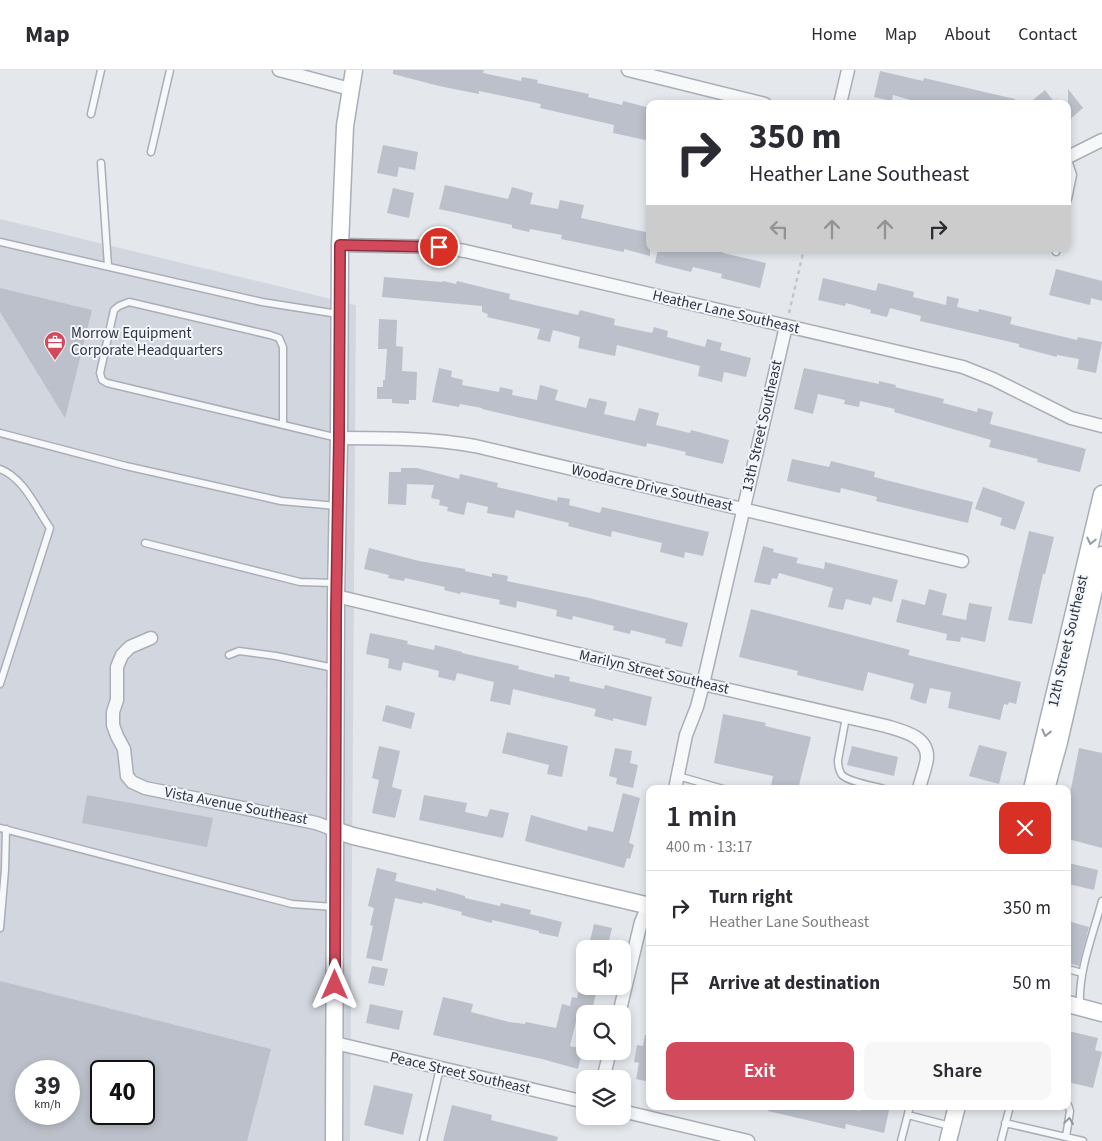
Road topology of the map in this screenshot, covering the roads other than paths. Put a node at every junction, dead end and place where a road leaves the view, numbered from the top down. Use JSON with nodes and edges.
{"nodes":[{"id":1,"x":101,"y":70,"type":"edge"},
{"id":2,"x":170,"y":70,"type":"edge"},
{"id":3,"x":280,"y":70,"type":"edge"},
{"id":4,"x":354,"y":70,"type":"edge"},
{"id":5,"x":628,"y":70,"type":"edge"},
{"id":6,"x":848,"y":70,"type":"edge"},
{"id":7,"x":350,"y":90,"type":"junction"},
{"id":8,"x":749,"y":100,"type":"edge"},
{"id":9,"x":841,"y":100,"type":"edge"},
{"id":10,"x":91,"y":114,"type":"dead end"},
{"id":11,"x":1102,"y":140,"type":"edge"},
{"id":12,"x":151,"y":152,"type":"dead end"},
{"id":13,"x":1071,"y":157,"type":"edge"},
{"id":14,"x":101,"y":163,"type":"dead end"},
{"id":15,"x":1071,"y":169,"type":"edge"},
{"id":16,"x":1071,"y":185,"type":"edge"},
{"id":17,"x":0,"y":242,"type":"edge"},
{"id":18,"x":340,"y":245,"type":"junction"},
{"id":19,"x":108,"y":266,"type":"junction"},
{"id":20,"x":339,"y":315,"type":"junction"},
{"id":21,"x":786,"y":326,"type":"junction"},
{"id":22,"x":283,"y":425,"type":"junction"},
{"id":23,"x":1102,"y":426,"type":"edge"},
{"id":24,"x":0,"y":433,"type":"edge"},
{"id":25,"x":339,"y":438,"type":"junction"},
{"id":26,"x":0,"y":469,"type":"edge"},
{"id":27,"x":1102,"y":494,"type":"edge"},
{"id":28,"x":338,"y":506,"type":"junction"},
{"id":29,"x":742,"y":509,"type":"junction"},
{"id":30,"x":146,"y":542,"type":"dead end"},
{"id":31,"x":1102,"y":555,"type":"edge"},
{"id":32,"x":962,"y":561,"type":"dead end"},
{"id":33,"x":336,"y":590,"type":"junction"},
{"id":34,"x":152,"y":638,"type":"dead end"},
{"id":35,"x":230,"y":655,"type":"dead end"},
{"id":36,"x":336,"y":669,"type":"junction"},
{"id":37,"x":0,"y":684,"type":"edge"},
{"id":38,"x":703,"y":684,"type":"junction"},
{"id":39,"x":846,"y":716,"type":"junction"},
{"id":40,"x":678,"y":776,"type":"junction"},
{"id":41,"x":676,"y":785,"type":"edge"},
{"id":42,"x":709,"y":785,"type":"edge"},
{"id":43,"x":871,"y":785,"type":"edge"},
{"id":44,"x":920,"y":785,"type":"edge"},
{"id":45,"x":1033,"y":785,"type":"edge"},
{"id":46,"x":1047,"y":785,"type":"edge"},
{"id":47,"x":3,"y":828,"type":"edge"},
{"id":48,"x":335,"y":830,"type":"junction"},
{"id":49,"x":1102,"y":901,"type":"edge"},
{"id":50,"x":646,"y":903,"type":"edge"},
{"id":51,"x":335,"y":908,"type":"junction"},
{"id":52,"x":646,"y":911,"type":"edge"},
{"id":53,"x":0,"y":928,"type":"edge"},
{"id":54,"x":1071,"y":970,"type":"edge"},
{"id":55,"x":1082,"y":973,"type":"junction"},
{"id":56,"x":621,"y":1005,"type":"edge"},
{"id":57,"x":1074,"y":1006,"type":"edge"},
{"id":58,"x":1102,"y":1013,"type":"edge"},
{"id":59,"x":335,"y":1043,"type":"junction"},
{"id":60,"x":440,"y":1068,"type":"junction"},
{"id":61,"x":576,"y":1100,"type":"edge"},
{"id":62,"x":909,"y":1110,"type":"edge"},
{"id":63,"x":955,"y":1110,"type":"edge"},
{"id":64,"x":1009,"y":1110,"type":"edge"},
{"id":65,"x":1070,"y":1110,"type":"edge"},
{"id":66,"x":631,"y":1113,"type":"edge"},
{"id":67,"x":908,"y":1115,"type":"junction"},
{"id":68,"x":1005,"y":1123,"type":"junction"},
{"id":69,"x":950,"y":1134,"type":"edge"},
{"id":70,"x":1066,"y":1137,"type":"junction"},
{"id":71,"x":334,"y":1141,"type":"edge"},
{"id":72,"x":423,"y":1141,"type":"edge"},
{"id":73,"x":748,"y":1141,"type":"edge"},
{"id":74,"x":901,"y":1141,"type":"edge"},
{"id":75,"x":1001,"y":1141,"type":"edge"},
{"id":76,"x":1083,"y":1141,"type":"edge"}],
"edges":[{"from":1,"to":10,"type":"lane"},
{"from":2,"to":12,"type":"lane"},
{"from":3,"to":7,"type":"street"},
{"from":4,"to":7,"type":"street"},
{"from":5,"to":8,"type":"street"},
{"from":6,"to":9,"type":"street"},
{"from":7,"to":18,"type":"street"},
{"from":11,"to":13,"type":"street"},
{"from":14,"to":19,"type":"lane"},
{"from":15,"to":16,"type":"lane"},
{"from":17,"to":19,"type":"lane"},
{"from":18,"to":20,"type":"street"},
{"from":18,"to":21,"type":"street","name":"Heather Lane Southeast"},
{"from":19,"to":20,"type":"lane"},
{"from":20,"to":25,"type":"street"},
{"from":21,"to":23,"type":"street","name":"Heather Lane Southeast"},
{"from":21,"to":29,"type":"street","name":"13th Street Southeast"},
{"from":22,"to":22,"type":"lane"},
{"from":22,"to":25,"type":"lane"},
{"from":24,"to":28,"type":"lane"},
{"from":25,"to":28,"type":"street"},
{"from":25,"to":29,"type":"street","name":"Woodacre Drive Southeast"},
{"from":26,"to":37,"type":"lane"},
{"from":27,"to":45,"type":"street","name":"12th Street Southeast","one_way":true},
{"from":28,"to":33,"type":"street"},
{"from":29,"to":32,"type":"street","name":"Woodacre Drive Southeast"},
{"from":29,"to":38,"type":"street","name":"13th Street Southeast"},
{"from":30,"to":33,"type":"lane"},
{"from":31,"to":46,"type":"street","name":"12th Street Southeast"},
{"from":33,"to":36,"type":"street"},
{"from":33,"to":38,"type":"street","name":"Marilyn Street Southeast"},
{"from":34,"to":48,"type":"street","name":"Vista Avenue Southeast"},
{"from":35,"to":36,"type":"lane"},
{"from":36,"to":48,"type":"street"},
{"from":38,"to":39,"type":"street","name":"Marilyn Street Southeast"},
{"from":38,"to":40,"type":"street","name":"13th Street Southeast"},
{"from":39,"to":43,"type":"lane"},
{"from":39,"to":44,"type":"street","name":"Marilyn Street Southeast"},
{"from":40,"to":41,"type":"street","name":"13th Street Southeast"},
{"from":40,"to":42,"type":"lane"},
{"from":47,"to":51,"type":"lane"},
{"from":47,"to":53,"type":"lane"},
{"from":48,"to":50,"type":"street","name":"Vista Avenue Southeast"},
{"from":48,"to":51,"type":"street"},
{"from":49,"to":55,"type":"lane"},
{"from":51,"to":59,"type":"street"},
{"from":52,"to":56,"type":"street"},
{"from":54,"to":55,"type":"lane"},
{"from":55,"to":57,"type":"lane"},
{"from":57,"to":58,"type":"street"},
{"from":59,"to":60,"type":"street","name":"Peace Street Southeast"},
{"from":59,"to":71,"type":"street"},
{"from":60,"to":61,"type":"street","name":"Peace Street Southeast"},
{"from":60,"to":72,"type":"lane"},
{"from":62,"to":67,"type":"lane"},
{"from":63,"to":69,"type":"street"},
{"from":64,"to":68,"type":"lane"},
{"from":70,"to":65,"type":"lane","one_way":true},
{"from":66,"to":73,"type":"street"},
{"from":67,"to":69,"type":"lane"},
{"from":67,"to":74,"type":"lane"},
{"from":68,"to":70,"type":"lane"},
{"from":68,"to":75,"type":"lane"},
{"from":70,"to":76,"type":"lane"}]}
